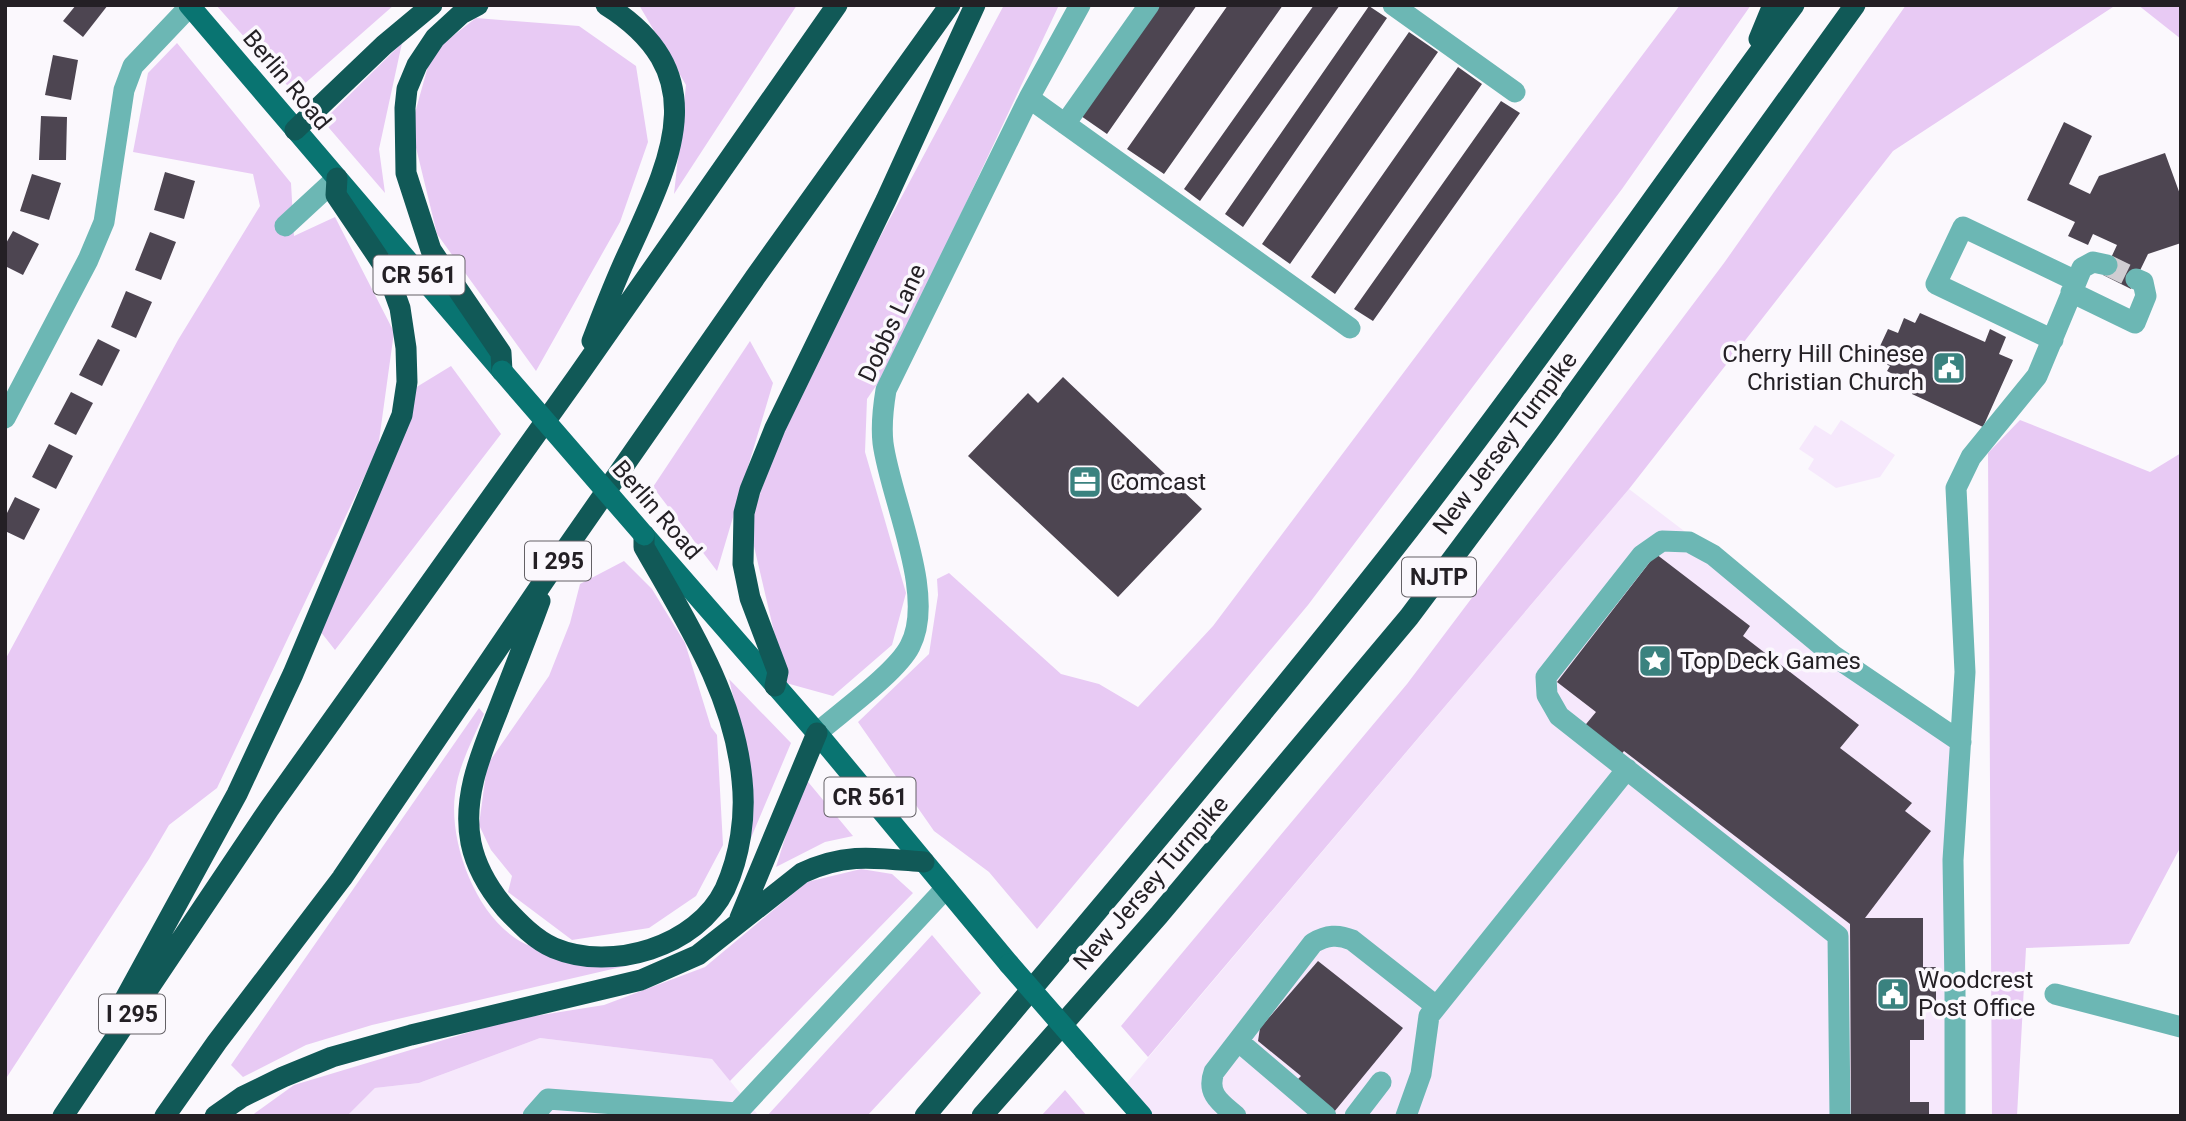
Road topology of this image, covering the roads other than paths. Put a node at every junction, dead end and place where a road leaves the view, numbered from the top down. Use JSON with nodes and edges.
{"nodes":[{"id":1,"x":432,"y":5,"type":"edge"},
{"id":2,"x":478,"y":5,"type":"edge"},
{"id":3,"x":606,"y":5,"type":"edge"},
{"id":4,"x":837,"y":5,"type":"edge"},
{"id":5,"x":950,"y":5,"type":"edge"},
{"id":6,"x":975,"y":5,"type":"edge"},
{"id":7,"x":1080,"y":5,"type":"edge"},
{"id":8,"x":1149,"y":5,"type":"edge"},
{"id":9,"x":1393,"y":5,"type":"edge"},
{"id":10,"x":1773,"y":5,"type":"edge"},
{"id":11,"x":1794,"y":5,"type":"edge"},
{"id":12,"x":1855,"y":5,"type":"edge"},
{"id":13,"x":190,"y":6,"type":"edge"},
{"id":14,"x":1749,"y":65,"type":"junction"},
{"id":15,"x":1516,"y":92,"type":"dead end"},
{"id":16,"x":1029,"y":98,"type":"junction"},
{"id":17,"x":1065,"y":124,"type":"junction"},
{"id":18,"x":295,"y":130,"type":"junction"},
{"id":19,"x":337,"y":178,"type":"junction"},
{"id":20,"x":285,"y":226,"type":"dead end"},
{"id":21,"x":2107,"y":265,"type":"dead end"},
{"id":22,"x":2136,"y":279,"type":"dead end"},
{"id":23,"x":2074,"y":287,"type":"junction"},
{"id":24,"x":1350,"y":328,"type":"dead end"},
{"id":25,"x":2053,"y":340,"type":"junction"},
{"id":26,"x":502,"y":371,"type":"junction"},
{"id":27,"x":577,"y":377,"type":"junction"},
{"id":28,"x":5,"y":418,"type":"edge"},
{"id":29,"x":644,"y":536,"type":"junction"},
{"id":30,"x":554,"y":566,"type":"junction"},
{"id":31,"x":775,"y":685,"type":"junction"},
{"id":32,"x":817,"y":733,"type":"junction"},
{"id":33,"x":1961,"y":742,"type":"junction"},
{"id":34,"x":1627,"y":769,"type":"junction"},
{"id":35,"x":924,"y":862,"type":"junction"},
{"id":36,"x":946,"y":888,"type":"junction"},
{"id":37,"x":738,"y":924,"type":"junction"},
{"id":38,"x":2055,"y":994,"type":"dead end"},
{"id":39,"x":1436,"y":1006,"type":"junction"},
{"id":40,"x":2181,"y":1027,"type":"edge"},
{"id":41,"x":1238,"y":1041,"type":"junction"},
{"id":42,"x":1381,"y":1082,"type":"dead end"},
{"id":43,"x":736,"y":1115,"type":"edge"},
{"id":44,"x":62,"y":1116,"type":"edge"},
{"id":45,"x":165,"y":1116,"type":"edge"},
{"id":46,"x":215,"y":1116,"type":"edge"},
{"id":47,"x":533,"y":1116,"type":"edge"},
{"id":48,"x":925,"y":1116,"type":"edge"},
{"id":49,"x":982,"y":1116,"type":"edge"},
{"id":50,"x":1142,"y":1116,"type":"edge"},
{"id":51,"x":1236,"y":1116,"type":"edge"},
{"id":52,"x":1326,"y":1116,"type":"edge"},
{"id":53,"x":1355,"y":1116,"type":"edge"},
{"id":54,"x":1406,"y":1116,"type":"edge"},
{"id":55,"x":1840,"y":1116,"type":"edge"},
{"id":56,"x":1955,"y":1116,"type":"edge"}],
"edges":[{"from":1,"to":18,"type":"highway"},
{"from":2,"to":26,"type":"highway"},
{"from":3,"to":27,"type":"highway"},
{"from":4,"to":27,"type":"highway","number":"I 295"},
{"from":5,"to":30,"type":"highway","number":"I 295"},
{"from":6,"to":31,"type":"highway"},
{"from":7,"to":16,"type":"street","name":"Dobbs Lane"},
{"from":8,"to":17,"type":"street"},
{"from":9,"to":15,"type":"street"},
{"from":10,"to":14,"type":"highway"},
{"from":11,"to":14,"type":"highway","name":"New Jersey Turnpike","number":"NJTP"},
{"from":12,"to":49,"type":"highway","name":"New Jersey Turnpike","number":"NJTP"},
{"from":13,"to":18,"type":"main road","name":"Berlin Road","number":"CR 561"},
{"from":13,"to":28,"type":"street"},
{"from":14,"to":48,"type":"highway","name":"New Jersey Turnpike","number":"NJTP"},
{"from":16,"to":17,"type":"street"},
{"from":16,"to":32,"type":"street","name":"Dobbs Lane"},
{"from":17,"to":24,"type":"street"},
{"from":18,"to":19,"type":"main road","name":"Berlin Road","number":"CR 561"},
{"from":19,"to":20,"type":"street"},
{"from":19,"to":26,"type":"main road","name":"Berlin Road","number":"CR 561"},
{"from":19,"to":44,"type":"highway"},
{"from":21,"to":23,"type":"street"},
{"from":22,"to":23,"type":"street"},
{"from":23,"to":25,"type":"street"},
{"from":23,"to":25,"type":"street"},
{"from":25,"to":33,"type":"street"},
{"from":26,"to":29,"type":"main road","name":"Berlin Road","number":"CR 561","bridge":true},
{"from":27,"to":44,"type":"highway","number":"I 295"},
{"from":29,"to":30,"type":"highway"},
{"from":29,"to":31,"type":"main road","name":"Berlin Road","number":"CR 561"},
{"from":30,"to":45,"type":"highway","number":"I 295"},
{"from":31,"to":32,"type":"main road","name":"Berlin Road","number":"CR 561"},
{"from":32,"to":35,"type":"main road","name":"Berlin Road","number":"CR 561"},
{"from":32,"to":37,"type":"highway"},
{"from":33,"to":34,"type":"street"},
{"from":33,"to":56,"type":"street"},
{"from":34,"to":39,"type":"street"},
{"from":34,"to":55,"type":"street"},
{"from":35,"to":36,"type":"main road","name":"Berlin Road","number":"CR 561"},
{"from":35,"to":37,"type":"highway"},
{"from":36,"to":43,"type":"street"},
{"from":36,"to":50,"type":"main road","name":"Berlin Road","number":"CR 561","bridge":true},
{"from":37,"to":46,"type":"highway"},
{"from":38,"to":40,"type":"street"},
{"from":39,"to":41,"type":"street"},
{"from":39,"to":54,"type":"street"},
{"from":41,"to":51,"type":"street"},
{"from":41,"to":52,"type":"street"},
{"from":42,"to":53,"type":"street"},
{"from":43,"to":47,"type":"street"}]}
